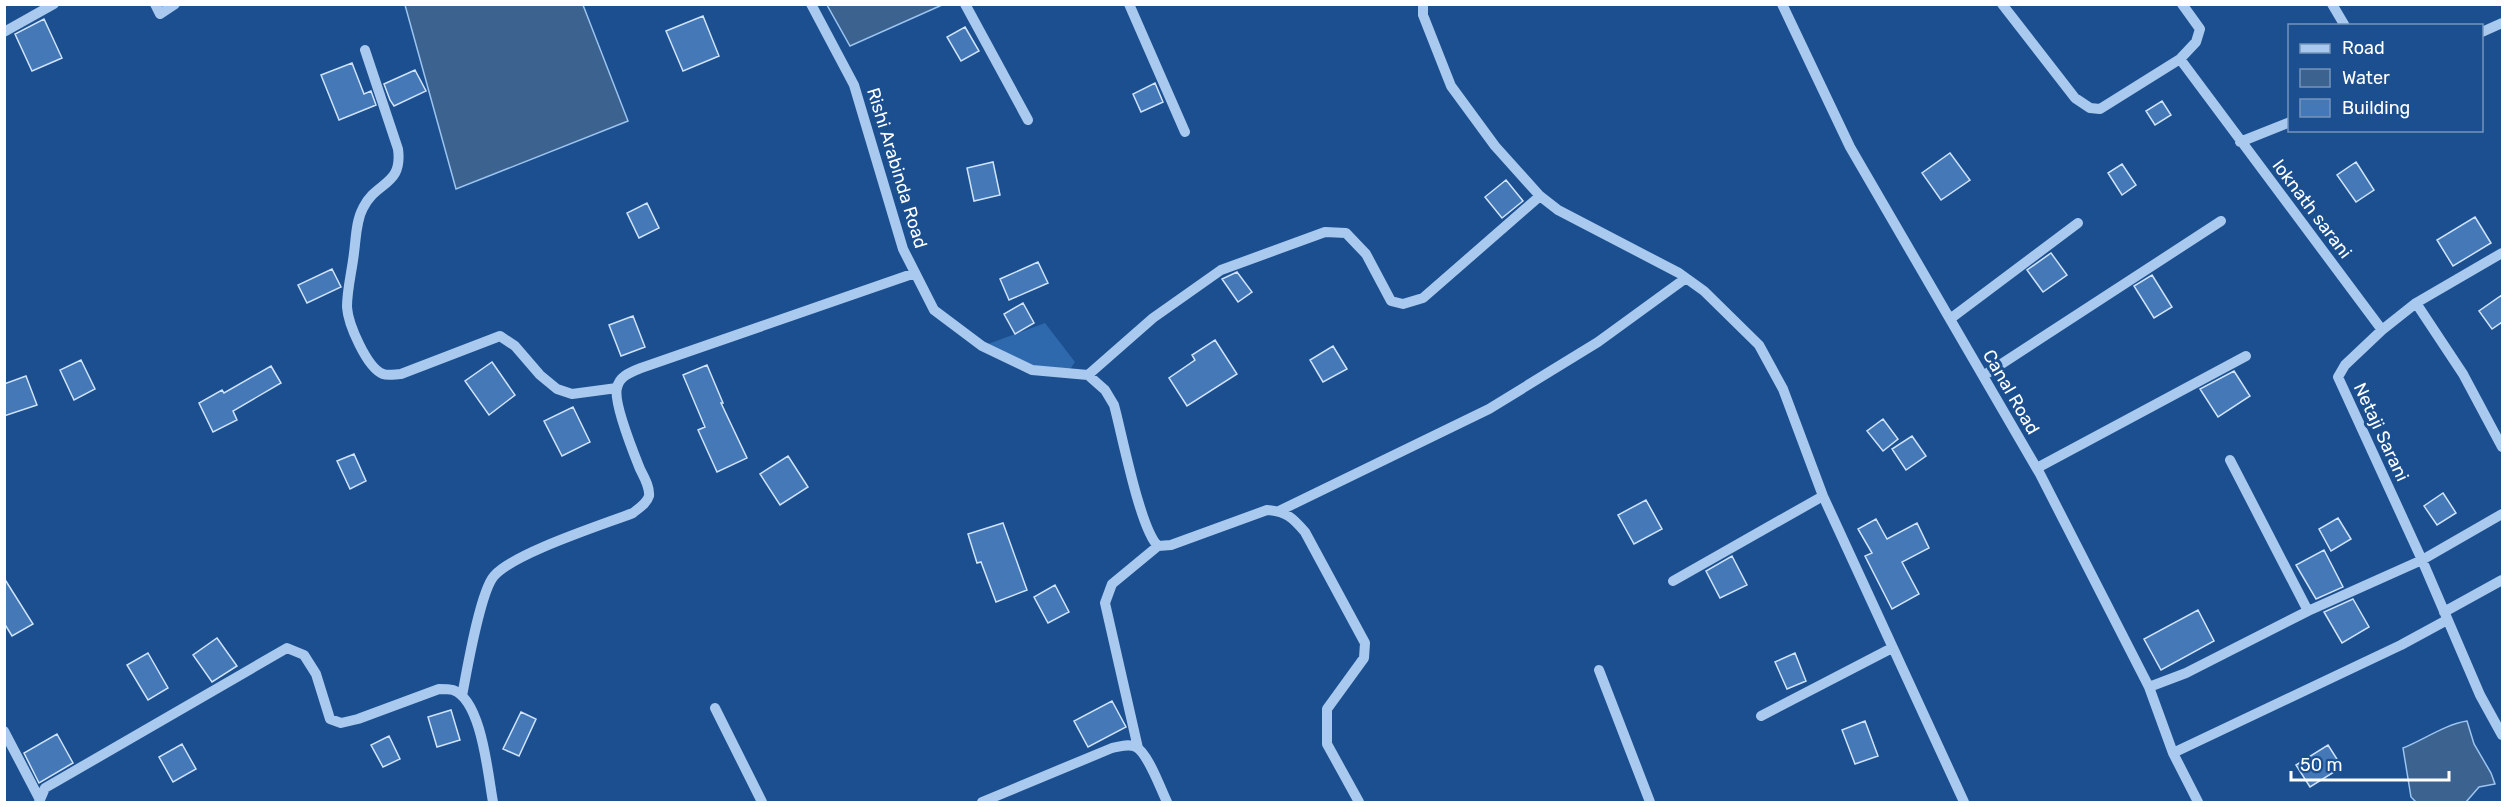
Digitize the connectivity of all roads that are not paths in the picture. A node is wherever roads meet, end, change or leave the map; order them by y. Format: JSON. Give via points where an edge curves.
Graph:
{"nodes":[{"id":1,"x":54,"y":4,"type":"edge"},
{"id":2,"x":155,"y":4,"type":"edge"},
{"id":3,"x":175,"y":4,"type":"edge"},
{"id":4,"x":811,"y":4,"type":"edge"},
{"id":5,"x":965,"y":4,"type":"edge"},
{"id":6,"x":1129,"y":4,"type":"edge"},
{"id":7,"x":1423,"y":4,"type":"edge"},
{"id":8,"x":1782,"y":4,"type":"edge"},
{"id":9,"x":2002,"y":4,"type":"edge"},
{"id":10,"x":2182,"y":4,"type":"edge"},
{"id":11,"x":2332,"y":4,"type":"edge"},
{"id":12,"x":2502,"y":22,"type":"edge"},
{"id":13,"x":2344,"y":24,"type":"edge"},
{"id":14,"x":2483,"y":31,"type":"edge"},
{"id":15,"x":4,"y":32,"type":"edge"},
{"id":16,"x":365,"y":50,"type":"dead end"},
{"id":17,"x":2180,"y":59,"type":"junction"},
{"id":18,"x":1028,"y":120,"type":"dead end"},
{"id":19,"x":2288,"y":122,"type":"edge"},
{"id":20,"x":1185,"y":132,"type":"dead end"},
{"id":21,"x":2240,"y":142,"type":"junction"},
{"id":22,"x":1540,"y":196,"type":"junction"},
{"id":23,"x":2222,"y":221,"type":"dead end"},
{"id":24,"x":2078,"y":223,"type":"dead end"},
{"id":25,"x":2502,"y":253,"type":"edge"},
{"id":26,"x":915,"y":273,"type":"junction"},
{"id":27,"x":1686,"y":278,"type":"junction"},
{"id":28,"x":2416,"y":303,"type":"junction"},
{"id":29,"x":1950,"y":319,"type":"junction"},
{"id":30,"x":2382,"y":330,"type":"junction"},
{"id":31,"x":2246,"y":356,"type":"dead end"},
{"id":32,"x":1088,"y":375,"type":"junction"},
{"id":33,"x":1983,"y":376,"type":"junction"},
{"id":34,"x":617,"y":388,"type":"junction"},
{"id":35,"x":2502,"y":447,"type":"edge"},
{"id":36,"x":2230,"y":460,"type":"dead end"},
{"id":37,"x":2037,"y":468,"type":"junction"},
{"id":38,"x":1822,"y":496,"type":"junction"},
{"id":39,"x":1280,"y":511,"type":"junction"},
{"id":40,"x":2502,"y":514,"type":"edge"},
{"id":41,"x":1158,"y":546,"type":"junction"},
{"id":42,"x":2422,"y":560,"type":"junction"},
{"id":43,"x":1673,"y":580,"type":"dead end"},
{"id":44,"x":2502,"y":580,"type":"edge"},
{"id":45,"x":2308,"y":610,"type":"junction"},
{"id":46,"x":2446,"y":616,"type":"junction"},
{"id":47,"x":1892,"y":648,"type":"junction"},
{"id":48,"x":1599,"y":670,"type":"dead end"},
{"id":49,"x":2149,"y":687,"type":"junction"},
{"id":50,"x":462,"y":696,"type":"junction"},
{"id":51,"x":715,"y":708,"type":"dead end"},
{"id":52,"x":1761,"y":716,"type":"dead end"},
{"id":53,"x":4,"y":731,"type":"edge"},
{"id":54,"x":2502,"y":735,"type":"edge"},
{"id":55,"x":1138,"y":748,"type":"junction"},
{"id":56,"x":2173,"y":753,"type":"junction"},
{"id":57,"x":39,"y":800,"type":"edge"},
{"id":58,"x":493,"y":802,"type":"edge"},
{"id":59,"x":762,"y":802,"type":"edge"},
{"id":60,"x":982,"y":802,"type":"edge"},
{"id":61,"x":1167,"y":802,"type":"edge"},
{"id":62,"x":1359,"y":802,"type":"edge"},
{"id":63,"x":1650,"y":802,"type":"edge"},
{"id":64,"x":1964,"y":802,"type":"edge"},
{"id":65,"x":2198,"y":802,"type":"edge"}],
"edges":[{"from":1,"to":15,"type":"street"},
{"from":2,"to":3,"type":"street","via":[[160,14]]},
{"from":4,"to":26,"type":"street","name":"Rishi Arabinda Road","via":[[854,84],[903,249]]},
{"from":5,"to":18,"type":"street"},
{"from":6,"to":20,"type":"street"},
{"from":7,"to":22,"type":"street","via":[[1423,15],[1451,86]]},
{"from":8,"to":29,"type":"street","name":"Canal Road","via":[[1850,147]]},
{"from":9,"to":17,"type":"street","via":[[2075,98],[2090,108],[2100,109]]},
{"from":10,"to":17,"type":"street","via":[[2200,29],[2196,42]]},
{"from":11,"to":13,"type":"street"},
{"from":12,"to":14,"type":"street"},
{"from":16,"to":34,"type":"street","via":[[400,163],[393,177],[362,208],[348,293],[348,316],[373,366],[384,375],[401,374],[500,336],[557,389],[573,394]]},
{"from":17,"to":21,"type":"street","name":"loknath sarani"},
{"from":19,"to":21,"type":"street"},
{"from":21,"to":30,"type":"street","name":"loknath sarani"},
{"from":22,"to":27,"type":"street","via":[[1558,210]]},
{"from":22,"to":32,"type":"street","via":[[1423,298],[1403,304],[1391,301],[1366,254],[1353,240],[1346,233],[1324,232],[1221,270],[1153,318]]},
{"from":23,"to":33,"type":"street"},
{"from":24,"to":29,"type":"street"},
{"from":25,"to":28,"type":"street"},
{"from":26,"to":32,"type":"street","name":"Rishi Arabinda Road","via":[[933,310],[982,346],[1032,370]]},
{"from":26,"to":34,"type":"street","via":[[641,368],[623,376]]},
{"from":27,"to":38,"type":"street","via":[[1760,345],[1783,389]]},
{"from":27,"to":39,"type":"street","via":[[1598,342],[1489,409]]},
{"from":28,"to":30,"type":"street"},
{"from":28,"to":35,"type":"street","via":[[2463,374]]},
{"from":29,"to":33,"type":"street","name":"Canal Road"},
{"from":30,"to":42,"type":"street","name":"Netaji Sarani","via":[[2338,376]]},
{"from":31,"to":37,"type":"street"},
{"from":32,"to":41,"type":"street","via":[[1105,390],[1114,405],[1142,514],[1151,539]]},
{"from":33,"to":37,"type":"street","name":"Canal Road"},
{"from":34,"to":50,"type":"street","via":[[624,423],[648,486],[645,503],[633,513],[522,557],[495,575],[485,591]]},
{"from":36,"to":45,"type":"street"},
{"from":37,"to":49,"type":"street","name":"Canal Road"},
{"from":38,"to":43,"type":"street"},
{"from":38,"to":47,"type":"street"},
{"from":39,"to":41,"type":"street","via":[[1267,510],[1172,545]]},
{"from":39,"to":62,"type":"street","via":[[1291,516],[1305,532],[1365,644],[1364,658],[1327,709],[1327,744]]},
{"from":40,"to":42,"type":"street"},
{"from":41,"to":55,"type":"street","via":[[1112,585],[1105,603]]},
{"from":42,"to":45,"type":"street"},
{"from":42,"to":46,"type":"street"},
{"from":44,"to":46,"type":"street"},
{"from":45,"to":49,"type":"street","via":[[2186,673]]},
{"from":46,"to":54,"type":"street"},
{"from":46,"to":56,"type":"street","via":[[2401,645]]},
{"from":47,"to":52,"type":"street"},
{"from":47,"to":64,"type":"street"},
{"from":48,"to":63,"type":"street"},
{"from":49,"to":56,"type":"street","name":"Canal Road"},
{"from":50,"to":57,"type":"street","via":[[453,690],[439,689],[341,723],[330,719],[316,674],[304,655],[287,648],[45,788]]},
{"from":50,"to":58,"type":"street","via":[[476,716]]},
{"from":51,"to":59,"type":"street"},
{"from":53,"to":57,"type":"street"},
{"from":55,"to":60,"type":"street","via":[[1112,748]]},
{"from":55,"to":61,"type":"street"},
{"from":56,"to":65,"type":"street","name":"Canal Road"}]}
